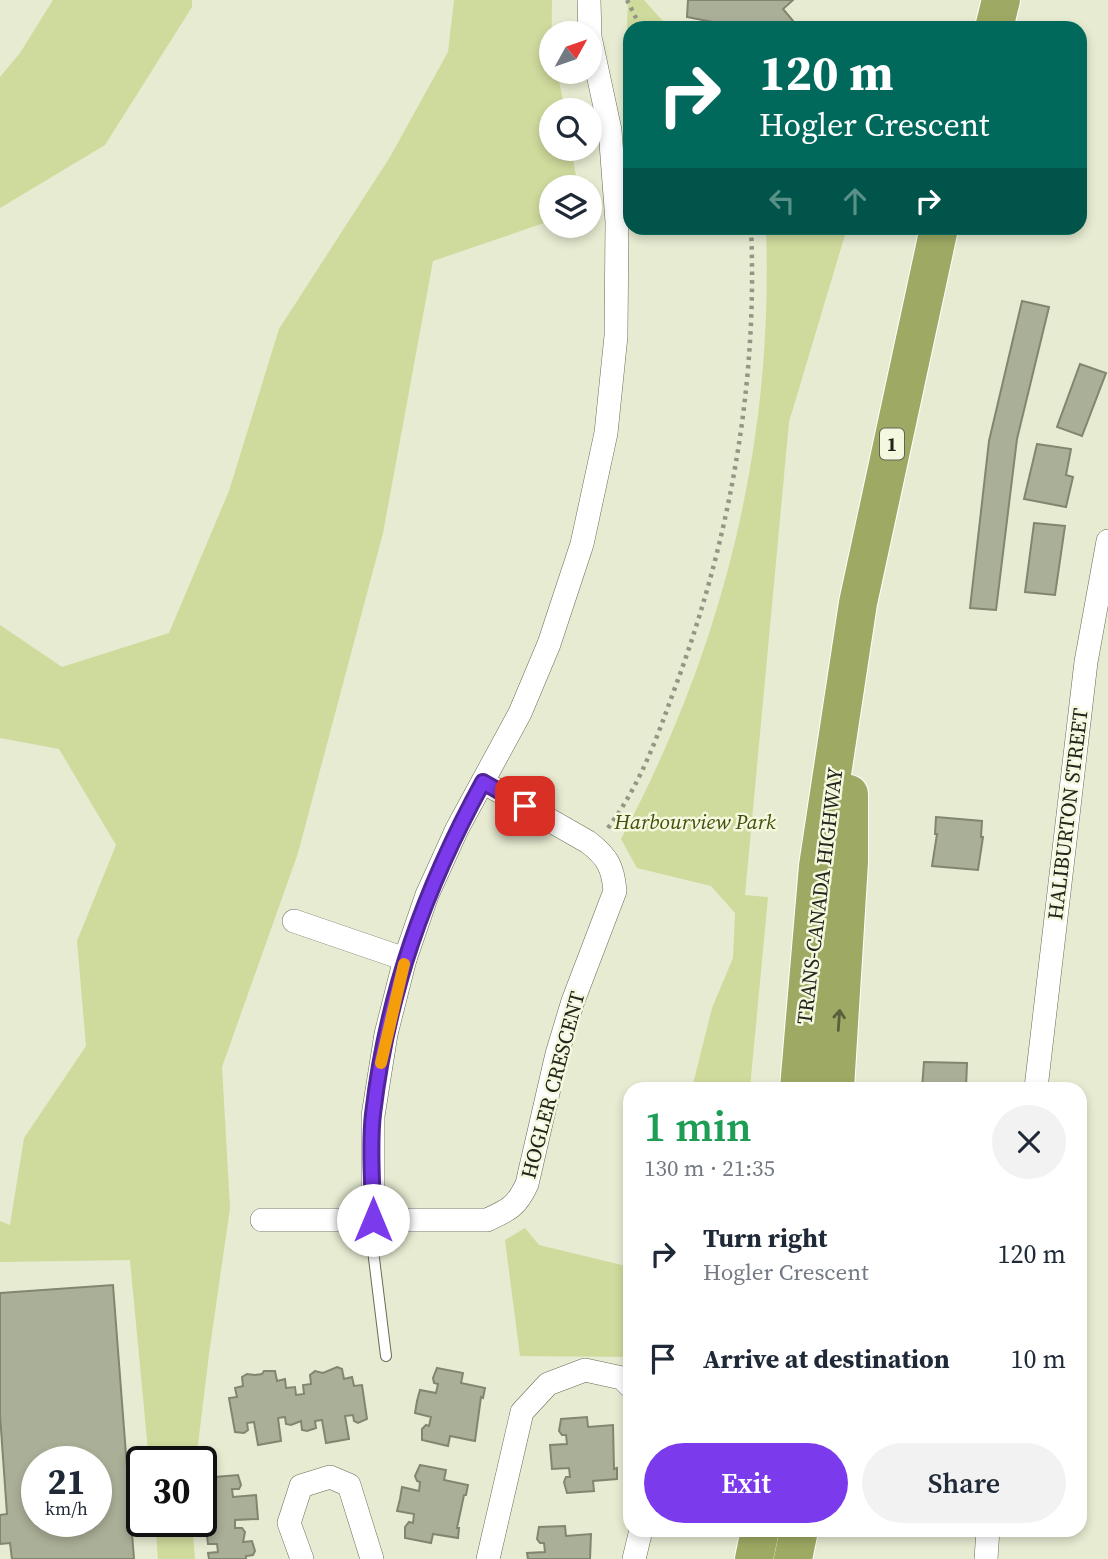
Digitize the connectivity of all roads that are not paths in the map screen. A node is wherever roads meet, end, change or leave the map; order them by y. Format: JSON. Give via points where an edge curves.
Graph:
{"nodes":[{"id":1,"x":589,"y":0,"type":"edge"},
{"id":2,"x":1001,"y":0,"type":"edge"},
{"id":3,"x":996,"y":21,"type":"edge"},
{"id":4,"x":937,"y":235,"type":"edge"},
{"id":5,"x":1108,"y":541,"type":"edge"},
{"id":6,"x":850,"y":662,"type":"junction"},
{"id":7,"x":483,"y":782,"type":"junction"},
{"id":8,"x":294,"y":921,"type":"dead end"},
{"id":9,"x":405,"y":959,"type":"junction"},
{"id":10,"x":800,"y":1082,"type":"edge"},
{"id":11,"x":835,"y":1082,"type":"edge"},
{"id":12,"x":1036,"y":1082,"type":"edge"},
{"id":13,"x":262,"y":1220,"type":"dead end"},
{"id":14,"x":373,"y":1220,"type":"junction"},
{"id":15,"x":386,"y":1356,"type":"dead end"},
{"id":16,"x":623,"y":1379,"type":"edge"},
{"id":17,"x":639,"y":1537,"type":"edge"},
{"id":18,"x":759,"y":1537,"type":"edge"},
{"id":19,"x":798,"y":1537,"type":"edge"},
{"id":20,"x":988,"y":1537,"type":"edge"},
{"id":21,"x":302,"y":1559,"type":"edge"},
{"id":22,"x":372,"y":1559,"type":"edge"},
{"id":23,"x":488,"y":1559,"type":"edge"},
{"id":24,"x":634,"y":1559,"type":"edge"},
{"id":25,"x":754,"y":1559,"type":"edge"},
{"id":26,"x":793,"y":1559,"type":"edge"},
{"id":27,"x":986,"y":1559,"type":"edge"}],
"edges":[{"from":1,"to":7,"type":"street","via":[[590,37],[610,130],[617,222],[616,336],[606,433],[582,544],[549,644],[520,713]]},
{"from":2,"to":3,"type":"highway"},
{"from":4,"to":6,"type":"highway","name":"TRANS-CANADA HIGHWAY","number":"1","via":[[858,603]]},
{"from":5,"to":12,"type":"street","name":"HALIBURTON STREET","via":[[1086,662]]},
{"from":6,"to":10,"type":"highway","name":"TRANS-CANADA HIGHWAY","number":"1","via":[[818,866]]},
{"from":11,"to":6,"type":"highway","name":"TRANS-CANADA HIGHWAY","number":"1","one_way":true,"via":[[849,862]]},
{"from":7,"to":9,"type":"street","via":[[427,895]]},
{"from":7,"to":14,"type":"street","name":"HOGLER CRESCENT","via":[[604,855],[614,872],[615,891],[573,1001],[520,1200],[487,1220]]},
{"from":8,"to":9,"type":"street"},
{"from":9,"to":14,"type":"street","via":[[386,1034],[373,1116]]},
{"from":13,"to":14,"type":"street","name":"HOGLER CRESCENT"},
{"from":14,"to":15,"type":"lane"},
{"from":16,"to":23,"type":"street","via":[[585,1370],[548,1384],[522,1412]]},
{"from":17,"to":24,"type":"street"},
{"from":18,"to":25,"type":"highway"},
{"from":19,"to":26,"type":"highway"},
{"from":20,"to":27,"type":"street"},
{"from":21,"to":22,"type":"street","via":[[289,1524],[301,1486],[330,1477],[348,1485]]}]}
